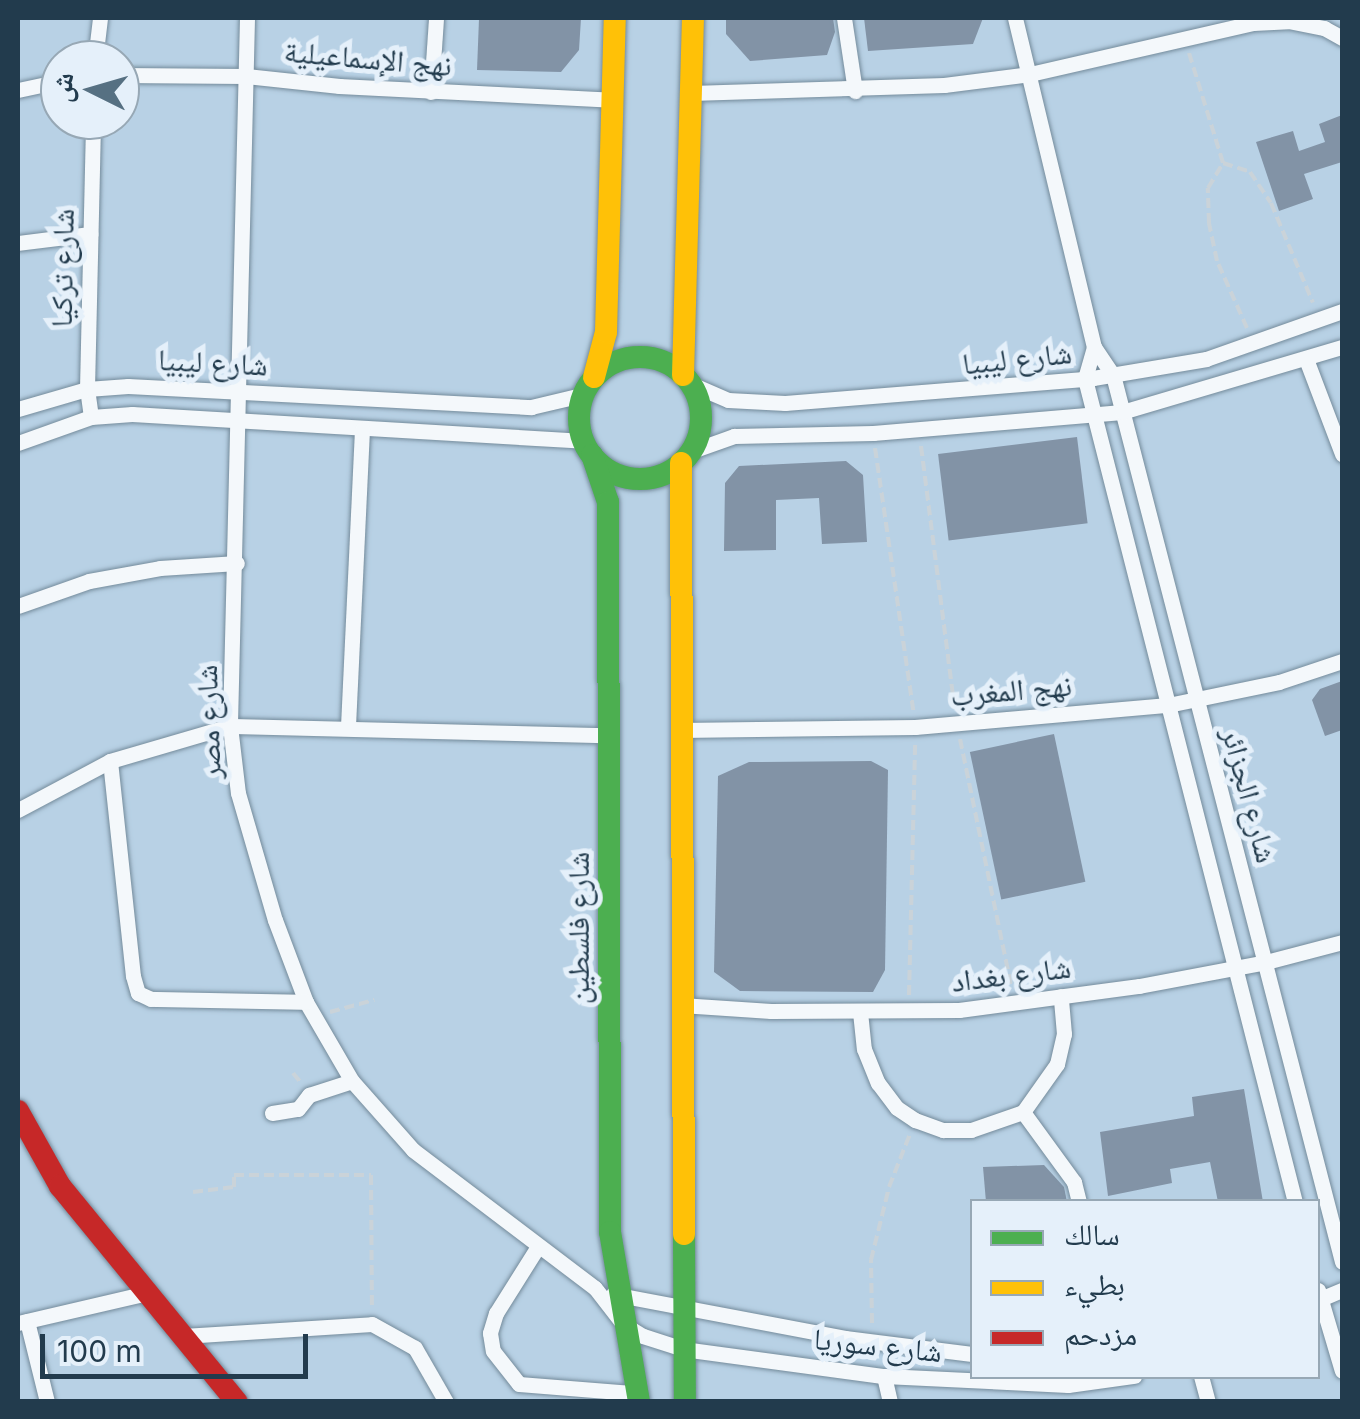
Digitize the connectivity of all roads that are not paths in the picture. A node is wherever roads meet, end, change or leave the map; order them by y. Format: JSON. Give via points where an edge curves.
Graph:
{"nodes":[{"id":1,"x":248,"y":18,"type":"edge"},
{"id":2,"x":436,"y":18,"type":"edge"},
{"id":3,"x":615,"y":18,"type":"edge"},
{"id":4,"x":693,"y":18,"type":"edge"},
{"id":5,"x":844,"y":18,"type":"edge"},
{"id":6,"x":1015,"y":18,"type":"edge"},
{"id":7,"x":1177,"y":18,"type":"edge"},
{"id":8,"x":1184,"y":37,"type":"junction"},
{"id":9,"x":1342,"y":38,"type":"edge"},
{"id":10,"x":140,"y":74,"type":"edge"},
{"id":11,"x":1030,"y":74,"type":"junction"},
{"id":12,"x":246,"y":76,"type":"junction"},
{"id":13,"x":855,"y":91,"type":"junction"},
{"id":14,"x":430,"y":92,"type":"junction"},
{"id":15,"x":691,"y":93,"type":"junction"},
{"id":16,"x":612,"y":100,"type":"junction"},
{"id":17,"x":92,"y":140,"type":"edge"},
{"id":18,"x":90,"y":234,"type":"junction"},
{"id":19,"x":18,"y":242,"type":"edge"},
{"id":20,"x":1342,"y":311,"type":"edge"},
{"id":21,"x":1094,"y":346,"type":"junction"},
{"id":22,"x":1342,"y":347,"type":"edge"},
{"id":23,"x":1306,"y":359,"type":"junction"},
{"id":24,"x":1112,"y":375,"type":"junction"},
{"id":25,"x":1085,"y":379,"type":"junction"},
{"id":26,"x":687,"y":380,"type":"junction"},
{"id":27,"x":590,"y":386,"type":"junction"},
{"id":28,"x":87,"y":389,"type":"junction"},
{"id":29,"x":240,"y":391,"type":"junction"},
{"id":30,"x":18,"y":409,"type":"edge"},
{"id":31,"x":1122,"y":412,"type":"junction"},
{"id":32,"x":1093,"y":414,"type":"junction"},
{"id":33,"x":92,"y":418,"type":"junction"},
{"id":34,"x":238,"y":420,"type":"junction"},
{"id":35,"x":362,"y":429,"type":"junction"},
{"id":36,"x":18,"y":443,"type":"edge"},
{"id":37,"x":588,"y":448,"type":"junction"},
{"id":38,"x":1342,"y":454,"type":"edge"},
{"id":39,"x":686,"y":457,"type":"junction"},
{"id":40,"x":237,"y":563,"type":"junction"},
{"id":41,"x":18,"y":606,"type":"edge"},
{"id":42,"x":1342,"y":662,"type":"edge"},
{"id":43,"x":1196,"y":699,"type":"junction"},
{"id":44,"x":1168,"y":705,"type":"junction"},
{"id":45,"x":230,"y":726,"type":"junction"},
{"id":46,"x":348,"y":726,"type":"junction"},
{"id":47,"x":680,"y":730,"type":"junction"},
{"id":48,"x":608,"y":734,"type":"junction"},
{"id":49,"x":110,"y":761,"type":"junction"},
{"id":50,"x":18,"y":810,"type":"edge"},
{"id":51,"x":1342,"y":942,"type":"edge"},
{"id":52,"x":1266,"y":962,"type":"junction"},
{"id":53,"x":1235,"y":968,"type":"junction"},
{"id":54,"x":1061,"y":996,"type":"junction"},
{"id":55,"x":681,"y":1005,"type":"junction"},
{"id":56,"x":310,"y":1009,"type":"junction"},
{"id":57,"x":860,"y":1012,"type":"junction"},
{"id":58,"x":352,"y":1080,"type":"junction"},
{"id":59,"x":18,"y":1111,"type":"edge"},
{"id":60,"x":1023,"y":1112,"type":"junction"},
{"id":61,"x":272,"y":1113,"type":"dead end"},
{"id":62,"x":1078,"y":1199,"type":"edge"},
{"id":63,"x":1294,"y":1199,"type":"edge"},
{"id":64,"x":537,"y":1248,"type":"junction"},
{"id":65,"x":1342,"y":1262,"type":"edge"},
{"id":66,"x":596,"y":1288,"type":"junction"},
{"id":67,"x":147,"y":1293,"type":"junction"},
{"id":68,"x":619,"y":1296,"type":"junction"},
{"id":69,"x":684,"y":1309,"type":"junction"},
{"id":70,"x":22,"y":1322,"type":"edge"},
{"id":71,"x":1329,"y":1322,"type":"edge"},
{"id":72,"x":623,"y":1324,"type":"junction"},
{"id":73,"x":183,"y":1336,"type":"junction"},
{"id":74,"x":846,"y":1338,"type":"junction"},
{"id":75,"x":682,"y":1349,"type":"junction"},
{"id":76,"x":970,"y":1354,"type":"edge"},
{"id":77,"x":840,"y":1370,"type":"junction"},
{"id":78,"x":1342,"y":1371,"type":"edge"},
{"id":79,"x":884,"y":1376,"type":"junction"},
{"id":80,"x":1123,"y":1379,"type":"edge"},
{"id":81,"x":1070,"y":1393,"type":"edge"},
{"id":82,"x":634,"y":1395,"type":"edge"},
{"id":83,"x":47,"y":1402,"type":"edge"},
{"id":84,"x":237,"y":1402,"type":"edge"},
{"id":85,"x":446,"y":1402,"type":"edge"},
{"id":86,"x":684,"y":1402,"type":"edge"},
{"id":87,"x":890,"y":1402,"type":"edge"}],
"edges":[{"from":1,"to":12,"type":"street","name":"شارع مصر"},
{"from":2,"to":14,"type":"street"},
{"from":3,"to":16,"type":"street"},
{"from":4,"to":15,"type":"street"},
{"from":5,"to":13,"type":"street"},
{"from":6,"to":11,"type":"street","name":"شارع الجزائر"},
{"from":7,"to":8,"type":"street"},
{"from":8,"to":9,"type":"street","via":[[1288,20]]},
{"from":8,"to":11,"type":"street"},
{"from":10,"to":12,"type":"street","name":"نهج الإسماعيلية"},
{"from":11,"to":13,"type":"street"},
{"from":11,"to":21,"type":"street","name":"شارع الجزائر"},
{"from":12,"to":14,"type":"street","name":"نهج الإسماعيلية"},
{"from":12,"to":29,"type":"street","name":"شارع مصر"},
{"from":13,"to":15,"type":"street"},
{"from":14,"to":16,"type":"street","name":"نهج الإسماعيلية"},
{"from":15,"to":26,"type":"street"},
{"from":16,"to":27,"type":"street","via":[[606,332]]},
{"from":17,"to":18,"type":"street","name":"شارع تركيا"},
{"from":18,"to":19,"type":"street"},
{"from":18,"to":28,"type":"street","name":"شارع تركيا"},
{"from":20,"to":24,"type":"street","name":"شارع ليبيا","via":[[1206,359]]},
{"from":21,"to":24,"type":"street","name":"شارع الجزائر"},
{"from":21,"to":25,"type":"street","name":"شارع الجزائر"},
{"from":22,"to":23,"type":"street","name":"شارع ليبيا"},
{"from":23,"to":31,"type":"street","name":"شارع ليبيا"},
{"from":23,"to":38,"type":"street"},
{"from":24,"to":25,"type":"street","name":"شارع ليبيا"},
{"from":24,"to":31,"type":"street","name":"شارع الجزائر"},
{"from":25,"to":26,"type":"street","name":"شارع ليبيا","via":[[785,403],[728,400]]},
{"from":25,"to":32,"type":"street","name":"شارع الجزائر"},
{"from":26,"to":27,"type":"street","via":[[670,365],[638,357],[607,366]]},
{"from":26,"to":39,"type":"street","via":[[701,417]]},
{"from":27,"to":29,"type":"street","name":"شارع ليبيا","via":[[532,407]]},
{"from":27,"to":37,"type":"street","via":[[580,424]]},
{"from":28,"to":29,"type":"street","name":"شارع ليبيا"},
{"from":28,"to":30,"type":"street","name":"شارع ليبيا"},
{"from":28,"to":33,"type":"street","name":"شارع تركيا"},
{"from":29,"to":34,"type":"street","name":"شارع مصر"},
{"from":31,"to":32,"type":"street","name":"شارع ليبيا"},
{"from":31,"to":43,"type":"street","name":"شارع الجزائر"},
{"from":32,"to":39,"type":"street","name":"شارع ليبيا","via":[[873,433],[734,436]]},
{"from":32,"to":44,"type":"street","name":"شارع الجزائر"},
{"from":33,"to":34,"type":"street","name":"شارع ليبيا"},
{"from":33,"to":36,"type":"street","name":"شارع ليبيا"},
{"from":34,"to":35,"type":"street","name":"شارع ليبيا"},
{"from":34,"to":40,"type":"street","name":"شارع مصر"},
{"from":35,"to":37,"type":"street","name":"شارع ليبيا"},
{"from":35,"to":46,"type":"street"},
{"from":37,"to":39,"type":"street","via":[[606,469],[635,478],[664,474]]},
{"from":37,"to":48,"type":"street","name":"شارع فلسطين","via":[[608,502]]},
{"from":39,"to":47,"type":"street"},
{"from":40,"to":41,"type":"street","via":[[89,581]]},
{"from":40,"to":45,"type":"street","name":"شارع مصر"},
{"from":42,"to":43,"type":"street","name":"نهج المغرب"},
{"from":43,"to":44,"type":"street","name":"نهج المغرب"},
{"from":43,"to":52,"type":"street","name":"شارع الجزائر"},
{"from":44,"to":47,"type":"street","name":"نهج المغرب","via":[[915,727]]},
{"from":44,"to":53,"type":"street","name":"شارع الجزائر"},
{"from":45,"to":46,"type":"street"},
{"from":45,"to":49,"type":"street"},
{"from":45,"to":56,"type":"street","name":"شارع مصر","via":[[254,858]]},
{"from":46,"to":48,"type":"street"},
{"from":47,"to":55,"type":"street"},
{"from":48,"to":68,"type":"street","name":"شارع فلسطين","via":[[610,1232]]},
{"from":49,"to":50,"type":"street"},
{"from":49,"to":56,"type":"street","via":[[138,993]]},
{"from":51,"to":52,"type":"street","name":"شارع بغداد"},
{"from":52,"to":53,"type":"street","name":"شارع بغداد"},
{"from":52,"to":65,"type":"street","name":"شارع الجزائر"},
{"from":53,"to":54,"type":"street","name":"شارع بغداد"},
{"from":53,"to":63,"type":"street","name":"شارع الجزائر"},
{"from":54,"to":57,"type":"street","name":"شارع بغداد","via":[[959,1010]]},
{"from":54,"to":60,"type":"street","via":[[1064,1034],[1057,1064]]},
{"from":55,"to":57,"type":"street","name":"شارع بغداد"},
{"from":55,"to":69,"type":"street"},
{"from":56,"to":58,"type":"street","name":"شارع مصر"},
{"from":57,"to":60,"type":"street","via":[[864,1050],[878,1083],[915,1120],[943,1130],[972,1130]]},
{"from":58,"to":61,"type":"street","via":[[309,1095],[298,1109]]},
{"from":58,"to":64,"type":"street","name":"شارع مصر","via":[[412,1150]]},
{"from":59,"to":67,"type":"street","via":[[60,1186]]},
{"from":60,"to":62,"type":"street","via":[[1074,1182]]},
{"from":64,"to":66,"type":"street","name":"شارع مصر"},
{"from":64,"to":82,"type":"street","via":[[496,1314],[493,1351],[519,1384]]},
{"from":66,"to":68,"type":"street","name":"شارع مصر"},
{"from":66,"to":72,"type":"street","name":"شارع مصر"},
{"from":67,"to":70,"type":"street"},
{"from":67,"to":73,"type":"street"},
{"from":68,"to":69,"type":"street","name":"شارع سوريا"},
{"from":68,"to":72,"type":"street","name":"شارع فلسطين"},
{"from":69,"to":74,"type":"street","name":"شارع سوريا"},
{"from":69,"to":75,"type":"street"},
{"from":70,"to":83,"type":"street"},
{"from":71,"to":78,"type":"street"},
{"from":72,"to":75,"type":"street","name":"شارع سوريا"},
{"from":72,"to":82,"type":"street","name":"شارع فلسطين"},
{"from":73,"to":84,"type":"street"},
{"from":73,"to":85,"type":"street","via":[[372,1324],[415,1348]]},
{"from":74,"to":76,"type":"street","name":"شارع سوريا"},
{"from":74,"to":77,"type":"street"},
{"from":75,"to":77,"type":"street","name":"شارع سوريا"},
{"from":75,"to":86,"type":"street"},
{"from":77,"to":79,"type":"street","name":"شارع سوريا"},
{"from":79,"to":81,"type":"street","name":"شارع سوريا"},
{"from":79,"to":87,"type":"street"},
{"from":80,"to":81,"type":"street","name":"شارع سوريا"}]}
